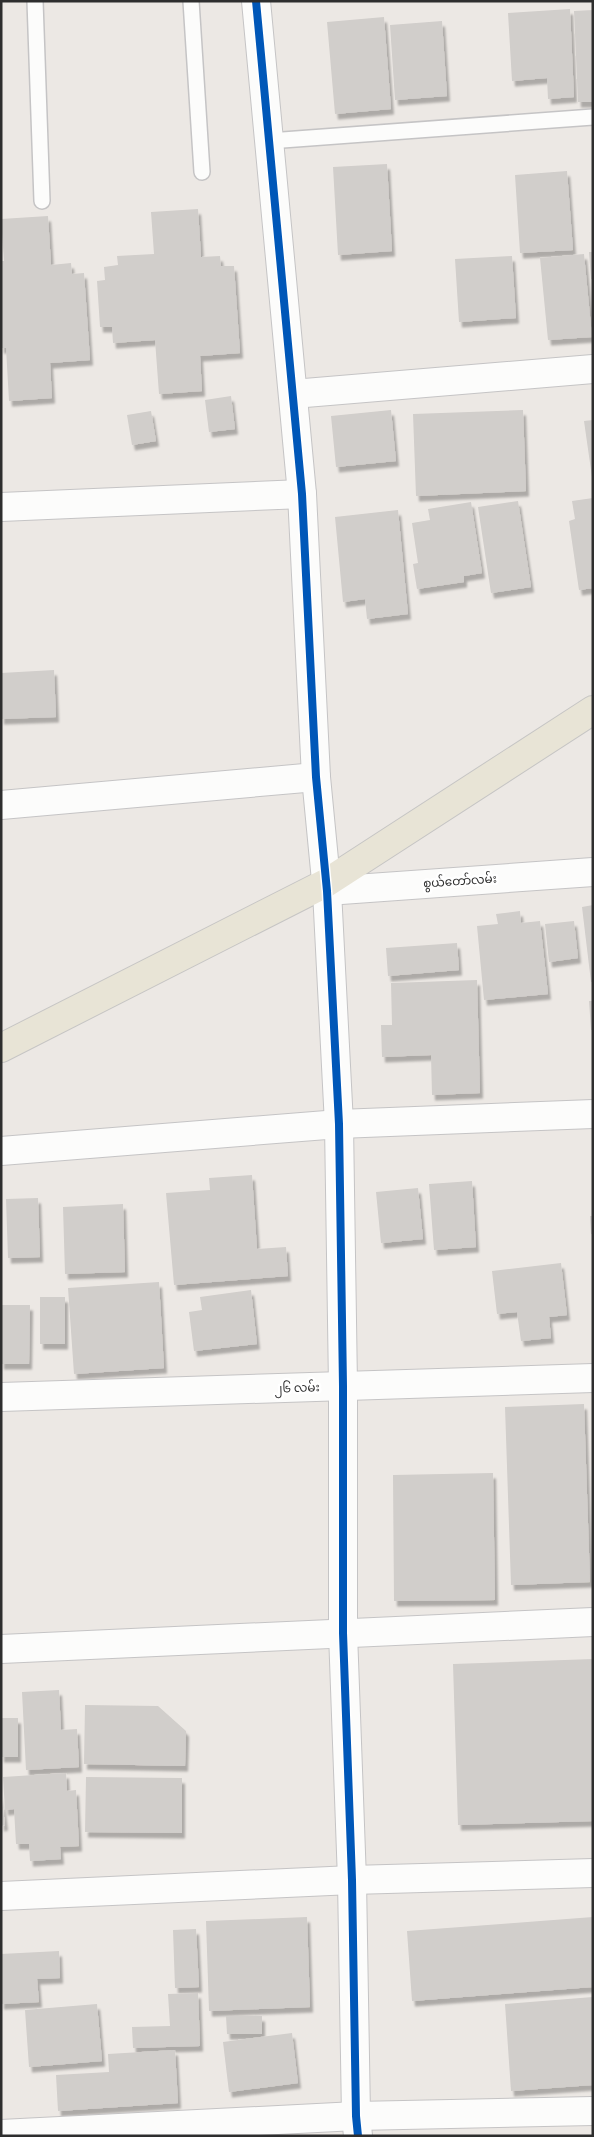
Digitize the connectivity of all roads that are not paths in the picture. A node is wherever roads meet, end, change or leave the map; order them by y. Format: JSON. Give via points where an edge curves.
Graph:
{"nodes":[{"id":1,"x":35,"y":1,"type":"edge"},
{"id":2,"x":192,"y":1,"type":"edge"},
{"id":3,"x":256,"y":1,"type":"edge"},
{"id":4,"x":593,"y":117,"type":"edge"},
{"id":5,"x":269,"y":141,"type":"junction"},
{"id":6,"x":202,"y":172,"type":"dead end"},
{"id":7,"x":42,"y":201,"type":"dead end"},
{"id":8,"x":593,"y":369,"type":"edge"},
{"id":9,"x":293,"y":394,"type":"junction"},
{"id":10,"x":302,"y":494,"type":"junction"},
{"id":11,"x":1,"y":507,"type":"edge"},
{"id":12,"x":593,"y":710,"type":"edge"},
{"id":13,"x":316,"y":777,"type":"junction"},
{"id":14,"x":1,"y":805,"type":"edge"},
{"id":15,"x":593,"y":872,"type":"edge"},
{"id":16,"x":327,"y":887,"type":"junction"},
{"id":17,"x":1,"y":1048,"type":"edge"},
{"id":18,"x":593,"y":1114,"type":"edge"},
{"id":19,"x":339,"y":1124,"type":"junction"},
{"id":20,"x":1,"y":1151,"type":"edge"},
{"id":21,"x":593,"y":1378,"type":"edge"},
{"id":22,"x":344,"y":1386,"type":"junction"},
{"id":23,"x":1,"y":1397,"type":"edge"},
{"id":24,"x":593,"y":1622,"type":"edge"},
{"id":25,"x":343,"y":1633,"type":"junction"},
{"id":26,"x":1,"y":1649,"type":"edge"},
{"id":27,"x":593,"y":1873,"type":"edge"},
{"id":28,"x":352,"y":1880,"type":"junction"},
{"id":29,"x":1,"y":1896,"type":"edge"},
{"id":30,"x":593,"y":2111,"type":"edge"},
{"id":31,"x":357,"y":2126,"type":"edge"},
{"id":32,"x":1,"y":2134,"type":"edge"}],
"edges":[{"from":1,"to":7,"type":"lane"},
{"from":2,"to":6,"type":"lane"},
{"from":3,"to":5,"type":"street"},
{"from":4,"to":5,"type":"lane"},
{"from":5,"to":9,"type":"street"},
{"from":8,"to":9,"type":"street"},
{"from":9,"to":10,"type":"street"},
{"from":10,"to":11,"type":"street"},
{"from":10,"to":13,"type":"street"},
{"from":12,"to":16,"type":"main road"},
{"from":13,"to":14,"type":"street"},
{"from":13,"to":16,"type":"street"},
{"from":15,"to":16,"type":"street","name":"စွယ်တော်လမ်း"},
{"from":16,"to":17,"type":"main road"},
{"from":16,"to":19,"type":"street"},
{"from":18,"to":19,"type":"street"},
{"from":19,"to":20,"type":"street"},
{"from":19,"to":22,"type":"street"},
{"from":21,"to":22,"type":"street","name":"၂၆ လမ်း"},
{"from":22,"to":23,"type":"street","name":"၂၆ လမ်း"},
{"from":22,"to":25,"type":"street"},
{"from":24,"to":25,"type":"street"},
{"from":25,"to":26,"type":"street"},
{"from":25,"to":28,"type":"street"},
{"from":27,"to":28,"type":"street"},
{"from":28,"to":29,"type":"street"},
{"from":28,"to":31,"type":"street"},
{"from":30,"to":31,"type":"street"},
{"from":31,"to":32,"type":"street"}]}
